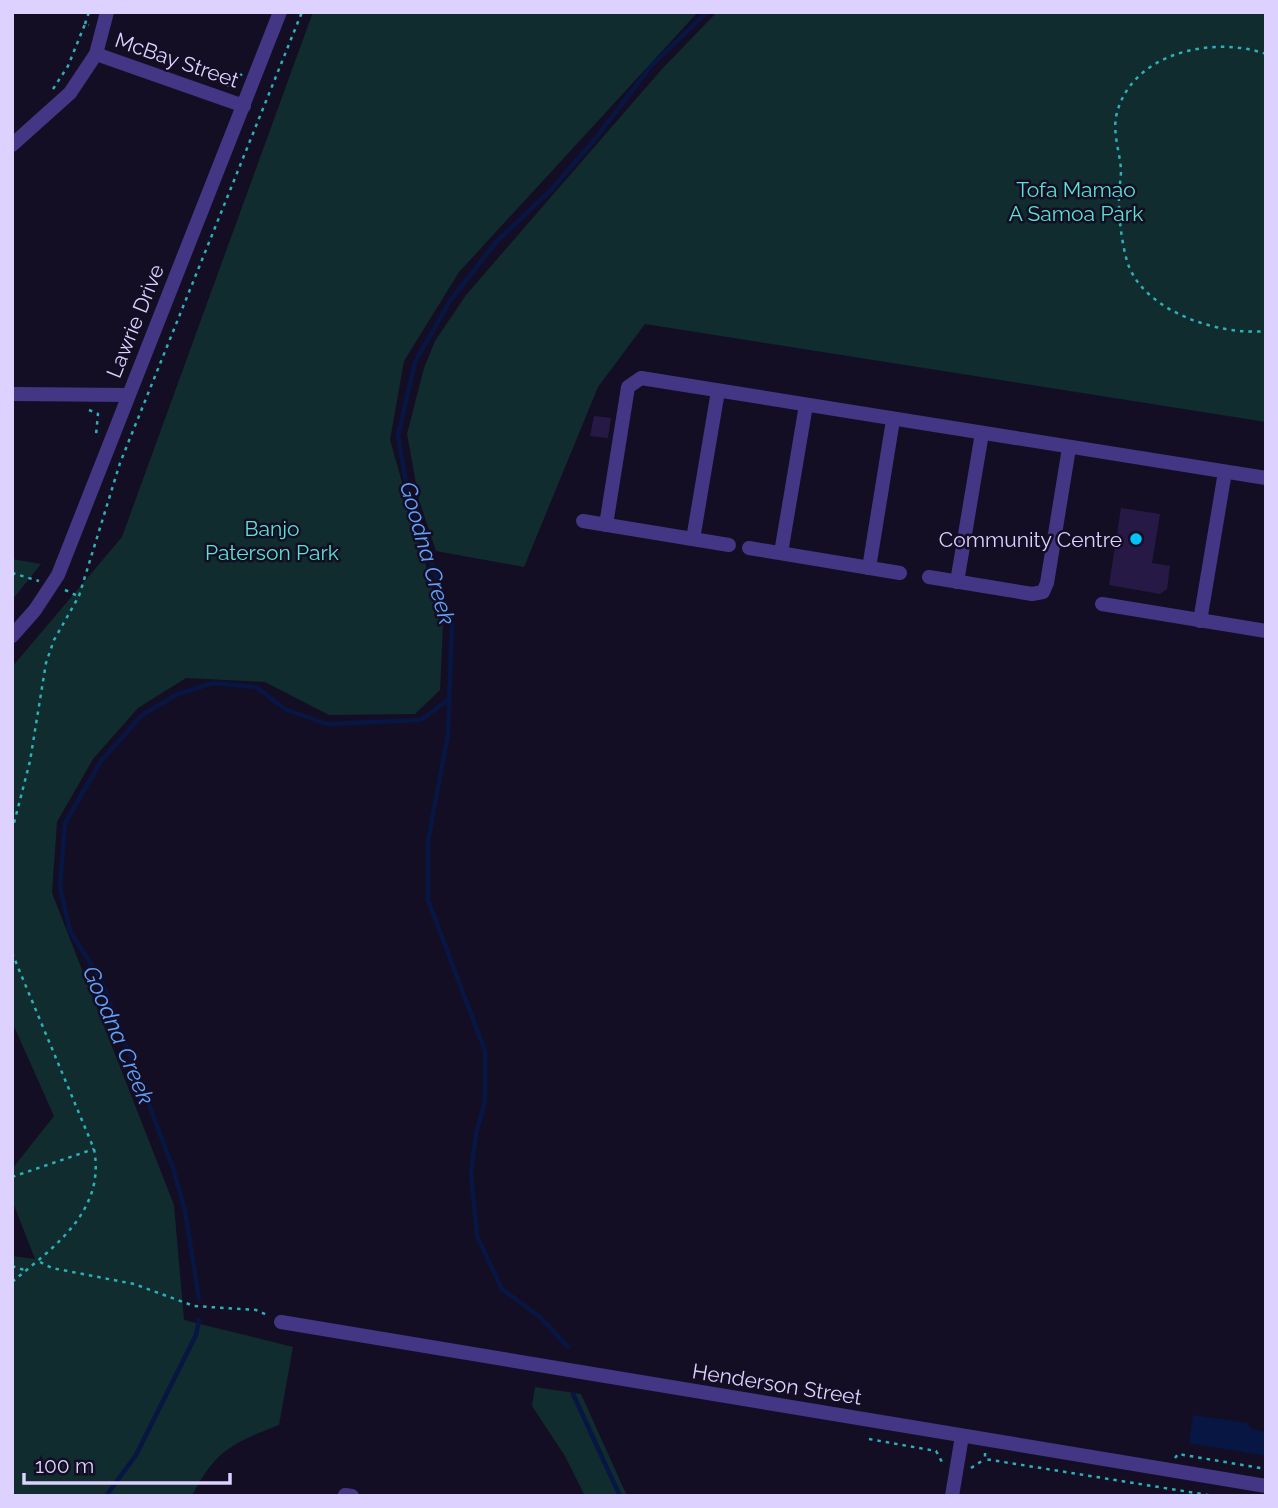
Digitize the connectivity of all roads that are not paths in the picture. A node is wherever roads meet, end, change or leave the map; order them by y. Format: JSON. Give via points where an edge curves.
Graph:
{"nodes":[{"id":1,"x":107,"y":12,"type":"edge"},
{"id":2,"x":281,"y":12,"type":"edge"},
{"id":3,"x":96,"y":54,"type":"junction"},
{"id":4,"x":244,"y":106,"type":"junction"},
{"id":5,"x":12,"y":145,"type":"edge"},
{"id":6,"x":718,"y":391,"type":"junction"},
{"id":7,"x":12,"y":394,"type":"edge"},
{"id":8,"x":128,"y":396,"type":"junction"},
{"id":9,"x":806,"y":405,"type":"junction"},
{"id":10,"x":893,"y":419,"type":"junction"},
{"id":11,"x":982,"y":433,"type":"junction"},
{"id":12,"x":1069,"y":448,"type":"junction"},
{"id":13,"x":1225,"y":472,"type":"junction"},
{"id":14,"x":1266,"y":478,"type":"edge"},
{"id":15,"x":583,"y":521,"type":"dead end"},
{"id":16,"x":606,"y":525,"type":"junction"},
{"id":17,"x":693,"y":539,"type":"junction"},
{"id":18,"x":729,"y":545,"type":"dead end"},
{"id":19,"x":749,"y":548,"type":"dead end"},
{"id":20,"x":781,"y":553,"type":"junction"},
{"id":21,"x":869,"y":568,"type":"junction"},
{"id":22,"x":900,"y":573,"type":"dead end"},
{"id":23,"x":929,"y":577,"type":"dead end"},
{"id":24,"x":957,"y":582,"type":"junction"},
{"id":25,"x":1102,"y":604,"type":"dead end"},
{"id":26,"x":1200,"y":621,"type":"junction"},
{"id":27,"x":1266,"y":631,"type":"edge"},
{"id":28,"x":12,"y":636,"type":"edge"},
{"id":29,"x":281,"y":1322,"type":"road end"},
{"id":30,"x":962,"y":1436,"type":"junction"},
{"id":31,"x":1266,"y":1486,"type":"edge"},
{"id":32,"x":952,"y":1496,"type":"edge"}],
"edges":[{"from":1,"to":3,"type":"street"},
{"from":2,"to":4,"type":"street","name":"Lawrie Drive"},
{"from":3,"to":4,"type":"street","name":"McBay Street"},
{"from":3,"to":5,"type":"street","via":[[70,93]]},
{"from":4,"to":8,"type":"street","name":"Lawrie Drive"},
{"from":6,"to":9,"type":"street"},
{"from":6,"to":16,"type":"street","via":[[641,378],[630,383]]},
{"from":6,"to":17,"type":"street"},
{"from":7,"to":8,"type":"street"},
{"from":8,"to":28,"type":"street","name":"Lawrie Drive","via":[[52,585]]},
{"from":9,"to":10,"type":"street"},
{"from":9,"to":20,"type":"street"},
{"from":10,"to":11,"type":"street"},
{"from":10,"to":21,"type":"street"},
{"from":11,"to":12,"type":"street"},
{"from":11,"to":24,"type":"street"},
{"from":12,"to":13,"type":"street"},
{"from":12,"to":24,"type":"street","via":[[1042,592]]},
{"from":13,"to":14,"type":"street"},
{"from":13,"to":26,"type":"street"},
{"from":15,"to":16,"type":"street"},
{"from":16,"to":17,"type":"street"},
{"from":17,"to":18,"type":"street"},
{"from":19,"to":20,"type":"street"},
{"from":20,"to":21,"type":"street"},
{"from":21,"to":22,"type":"street"},
{"from":23,"to":24,"type":"street"},
{"from":25,"to":26,"type":"street"},
{"from":26,"to":27,"type":"street"},
{"from":29,"to":30,"type":"street","name":"Henderson Street"},
{"from":30,"to":31,"type":"street","name":"Henderson Street"},
{"from":30,"to":32,"type":"street","via":[[964,1468]]}]}
